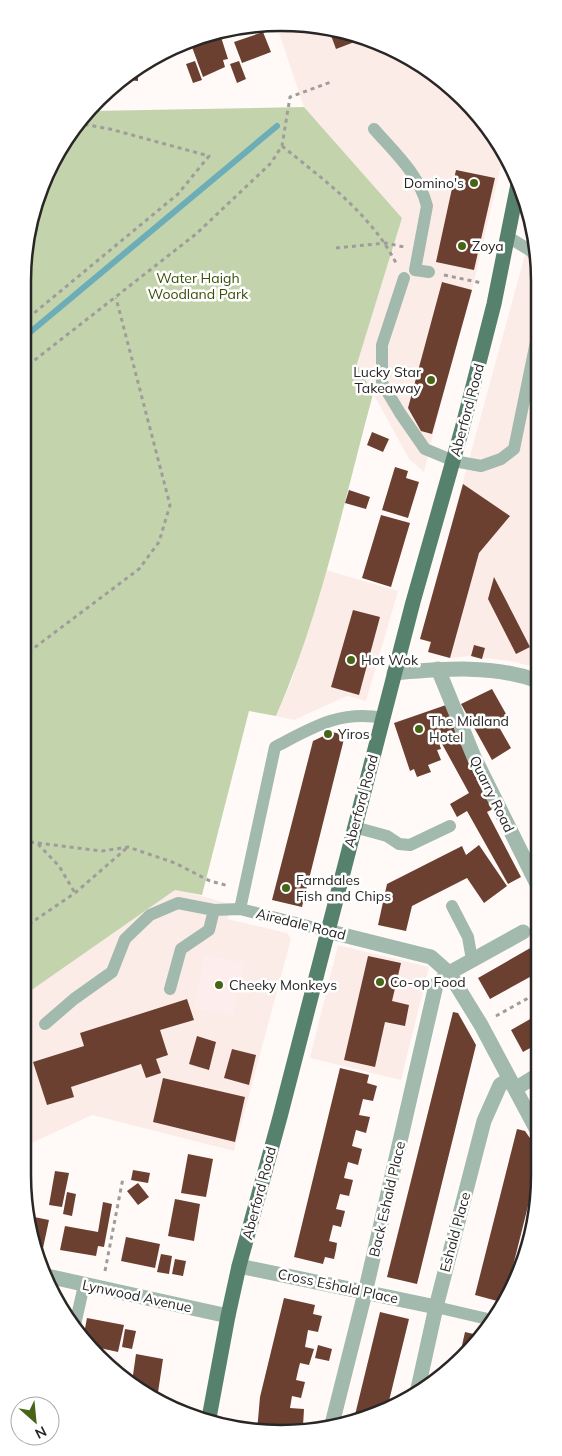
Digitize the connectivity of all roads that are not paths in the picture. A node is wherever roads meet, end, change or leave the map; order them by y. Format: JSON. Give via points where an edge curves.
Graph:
{"nodes":[{"id":1,"x":374,"y":129,"type":"dead end"},
{"id":2,"x":516,"y":197,"type":"edge"},
{"id":3,"x":508,"y":237,"type":"junction"},
{"id":4,"x":529,"y":250,"type":"edge"},
{"id":5,"x":428,"y":272,"type":"road end"},
{"id":6,"x":404,"y":278,"type":"road end"},
{"id":7,"x":531,"y":370,"type":"edge"},
{"id":8,"x":454,"y":460,"type":"junction"},
{"id":9,"x":438,"y":669,"type":"junction"},
{"id":10,"x":394,"y":673,"type":"junction"},
{"id":11,"x":531,"y":678,"type":"edge"},
{"id":12,"x":383,"y":718,"type":"junction"},
{"id":13,"x":450,"y":826,"type":"dead end"},
{"id":14,"x":354,"y":827,"type":"junction"},
{"id":15,"x":531,"y":872,"type":"edge"},
{"id":16,"x":452,"y":906,"type":"dead end"},
{"id":17,"x":240,"y":909,"type":"junction"},
{"id":18,"x":214,"y":910,"type":"junction"},
{"id":19,"x":327,"y":931,"type":"junction"},
{"id":20,"x":523,"y":932,"type":"dead end"},
{"id":21,"x":472,"y":960,"type":"junction"},
{"id":22,"x":449,"y":973,"type":"junction"},
{"id":23,"x":170,"y":989,"type":"dead end"},
{"id":24,"x":45,"y":1024,"type":"dead end"},
{"id":25,"x":531,"y":1077,"type":"edge"},
{"id":26,"x":512,"y":1084,"type":"junction"},
{"id":27,"x":531,"y":1119,"type":"edge"},
{"id":28,"x":239,"y":1266,"type":"junction"},
{"id":29,"x":53,"y":1278,"type":"edge"},
{"id":30,"x":84,"y":1285,"type":"junction"},
{"id":31,"x":365,"y":1293,"type":"junction"},
{"id":32,"x":436,"y":1307,"type":"junction"},
{"id":33,"x":228,"y":1316,"type":"junction"},
{"id":34,"x":486,"y":1318,"type":"edge"},
{"id":35,"x":76,"y":1319,"type":"edge"},
{"id":36,"x":419,"y":1384,"type":"edge"},
{"id":37,"x":210,"y":1414,"type":"edge"},
{"id":38,"x":333,"y":1419,"type":"edge"}],
"edges":[{"from":1,"to":5,"type":"lane","via":[[417,178],[427,206],[415,270]]},
{"from":2,"to":3,"type":"main road","name":"Aberford Road"},
{"from":3,"to":4,"type":"lane"},
{"from":3,"to":8,"type":"main road","name":"Aberford Road"},
{"from":6,"to":8,"type":"lane","via":[[382,345],[382,384],[425,449]]},
{"from":7,"to":8,"type":"lane","via":[[514,449],[481,466]]},
{"from":8,"to":10,"type":"main road","name":"Aberford Road"},
{"from":9,"to":10,"type":"street"},
{"from":9,"to":11,"type":"street","via":[[481,670]]},
{"from":9,"to":15,"type":"street","name":"Quarry Road","via":[[474,757]]},
{"from":10,"to":12,"type":"main road","name":"Aberford Road"},
{"from":12,"to":14,"type":"main road","name":"Aberford Road"},
{"from":12,"to":17,"type":"lane","name":"Airedale Road","via":[[362,714],[325,721],[275,747]]},
{"from":13,"to":14,"type":"lane","via":[[410,845]]},
{"from":14,"to":19,"type":"main road","name":"Aberford Road"},
{"from":16,"to":21,"type":"lane","via":[[468,937]]},
{"from":17,"to":18,"type":"lane"},
{"from":17,"to":19,"type":"lane","name":"Airedale Road"},
{"from":18,"to":23,"type":"lane","via":[[209,930],[181,949]]},
{"from":18,"to":24,"type":"lane","via":[[178,903],[150,915],[125,939],[112,972]]},
{"from":19,"to":22,"type":"street","name":"Airedale Road","via":[[431,957]]},
{"from":19,"to":28,"type":"main road","name":"Aberford Road"},
{"from":20,"to":21,"type":"street"},
{"from":21,"to":22,"type":"street"},
{"from":22,"to":26,"type":"street","name":"Airedale Road"},
{"from":22,"to":31,"type":"street","name":"Back Eshald Place","via":[[436,985]]},
{"from":25,"to":26,"type":"street"},
{"from":26,"to":27,"type":"street","name":"Airedale Road"},
{"from":26,"to":32,"type":"street","name":"Eshald Place","via":[[500,1085],[484,1121]]},
{"from":28,"to":31,"type":"street","name":"Cross Eshald Place"},
{"from":28,"to":33,"type":"main road","name":"Aberford Road"},
{"from":29,"to":30,"type":"street","name":"Lynwood Avenue"},
{"from":30,"to":33,"type":"street","name":"Lynwood Avenue"},
{"from":30,"to":35,"type":"lane"},
{"from":31,"to":32,"type":"street","name":"Cross Eshald Place"},
{"from":31,"to":38,"type":"street","name":"Back Eshald Place"},
{"from":32,"to":34,"type":"lane"},
{"from":32,"to":36,"type":"street","name":"Eshald Place"},
{"from":33,"to":37,"type":"main road","name":"Aberford Road"}]}
